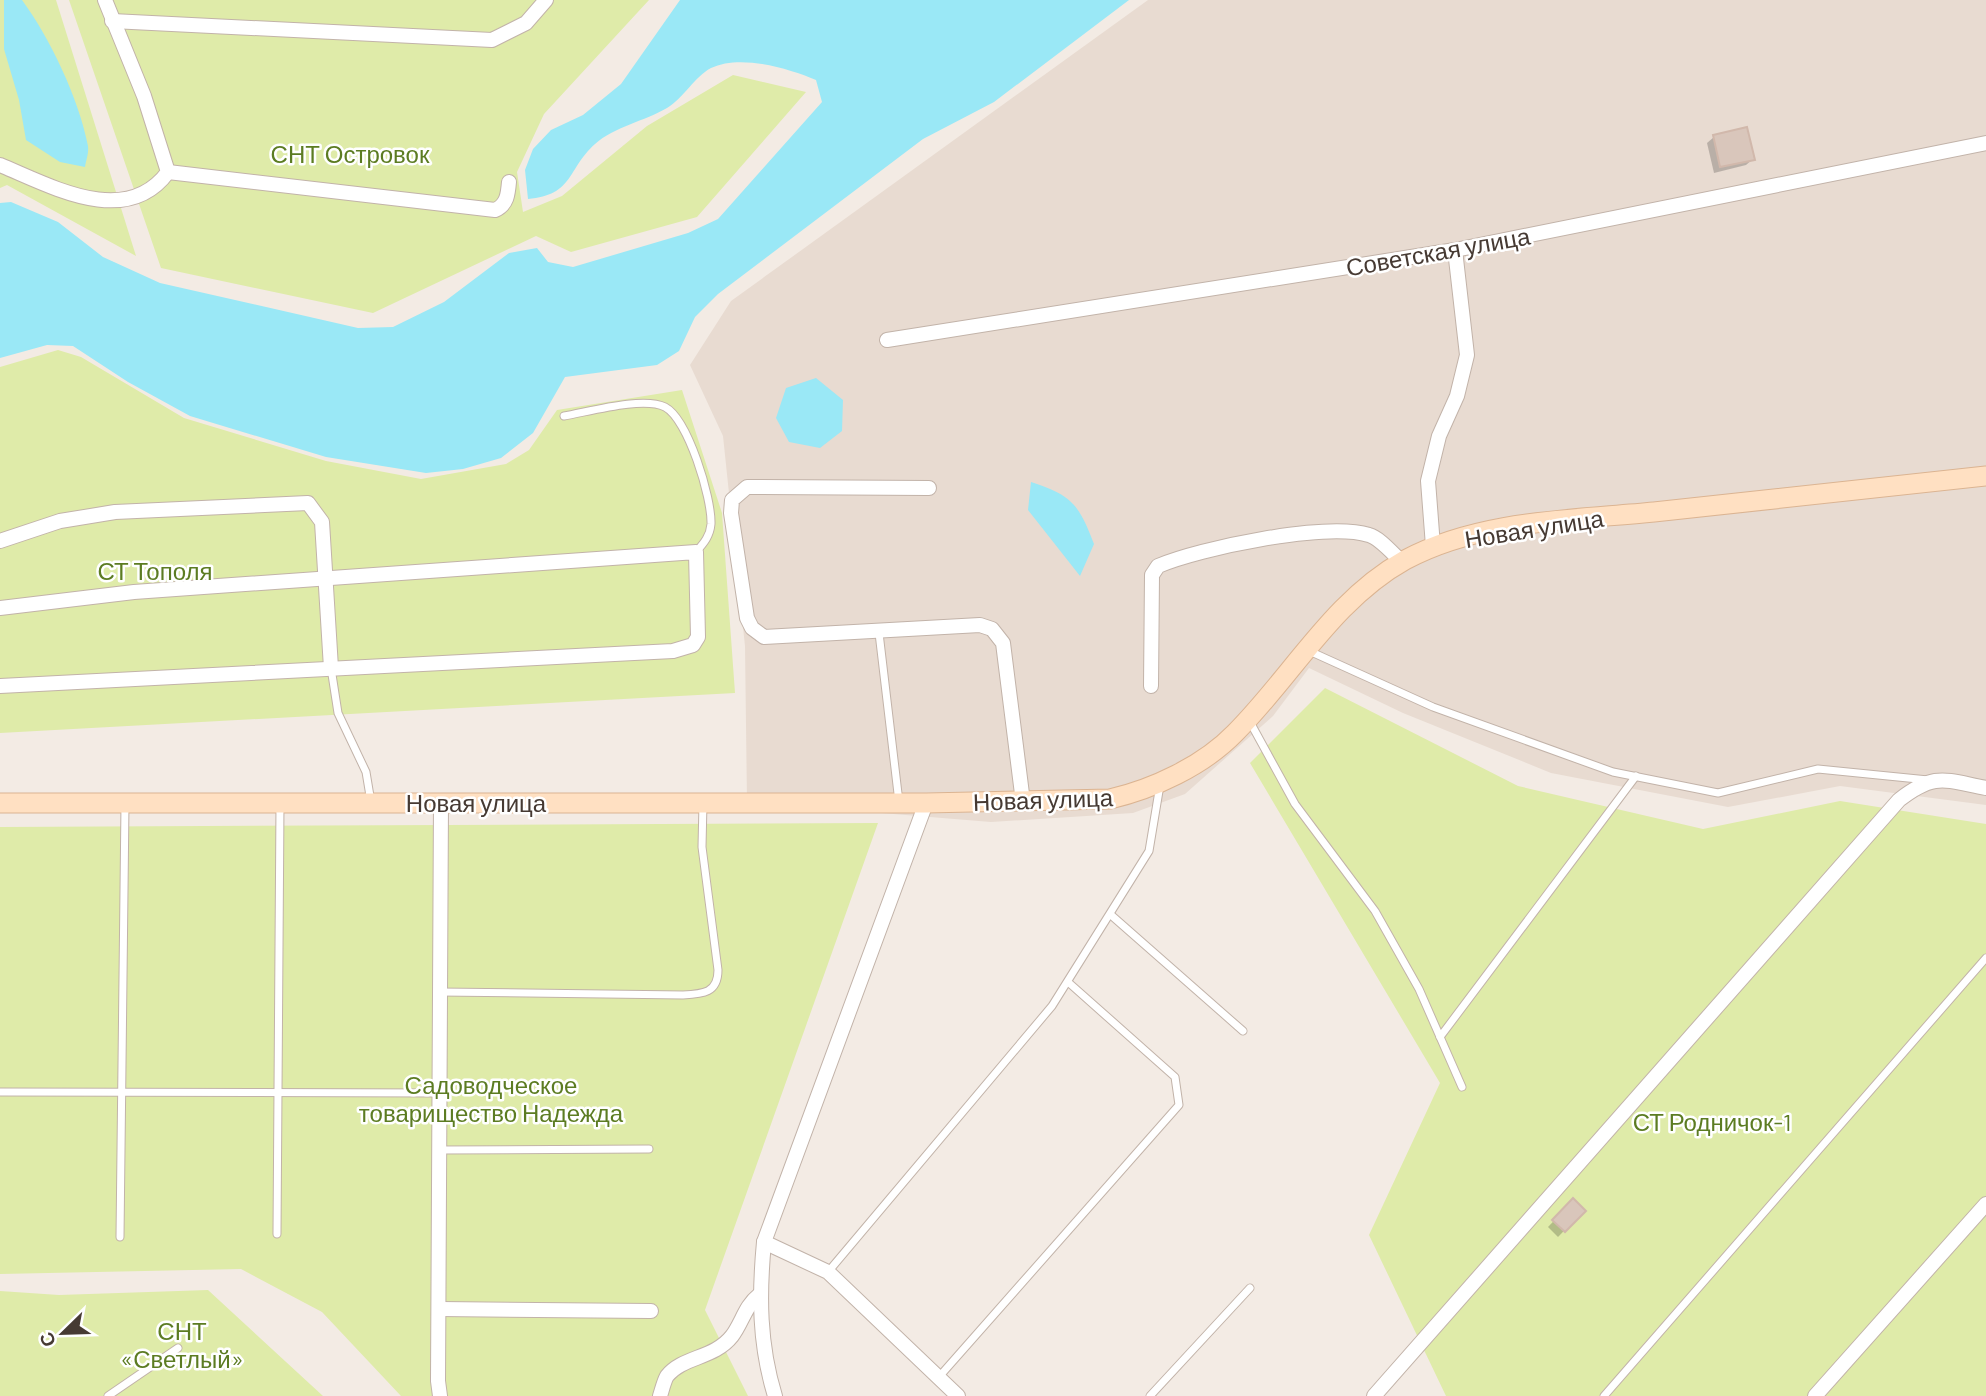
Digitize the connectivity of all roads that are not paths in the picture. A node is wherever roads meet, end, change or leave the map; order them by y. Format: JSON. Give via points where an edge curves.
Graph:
{"nodes":[{"id":1,"x":105,"y":0,"type":"edge"},
{"id":2,"x":546,"y":0,"type":"edge"},
{"id":3,"x":112,"y":21,"type":"junction"},
{"id":4,"x":1986,"y":143,"type":"edge"},
{"id":5,"x":0,"y":164,"type":"edge"},
{"id":6,"x":168,"y":172,"type":"junction"},
{"id":7,"x":509,"y":182,"type":"dead end"},
{"id":8,"x":1455,"y":250,"type":"junction"},
{"id":9,"x":887,"y":340,"type":"dead end"},
{"id":10,"x":564,"y":416,"type":"dead end"},
{"id":11,"x":1986,"y":476,"type":"edge"},
{"id":12,"x":929,"y":488,"type":"dead end"},
{"id":13,"x":0,"y":541,"type":"edge"},
{"id":14,"x":1433,"y":546,"type":"junction"},
{"id":15,"x":696,"y":551,"type":"junction"},
{"id":16,"x":1402,"y":562,"type":"junction"},
{"id":17,"x":326,"y":577,"type":"junction"},
{"id":18,"x":0,"y":608,"type":"edge"},
{"id":19,"x":879,"y":633,"type":"junction"},
{"id":20,"x":1306,"y":650,"type":"junction"},
{"id":21,"x":331,"y":668,"type":"junction"},
{"id":22,"x":0,"y":686,"type":"edge"},
{"id":23,"x":1152,"y":687,"type":"dead end"},
{"id":24,"x":1248,"y":718,"type":"junction"},
{"id":25,"x":1636,"y":776,"type":"junction"},
{"id":26,"x":1929,"y":780,"type":"junction"},
{"id":27,"x":1161,"y":781,"type":"junction"},
{"id":28,"x":1986,"y":788,"type":"edge"},
{"id":29,"x":440,"y":801,"type":"junction"},
{"id":30,"x":371,"y":802,"type":"junction"},
{"id":31,"x":704,"y":802,"type":"junction"},
{"id":32,"x":1023,"y":802,"type":"junction"},
{"id":33,"x":0,"y":803,"type":"edge"},
{"id":34,"x":125,"y":803,"type":"junction"},
{"id":35,"x":281,"y":803,"type":"junction"},
{"id":36,"x":899,"y":803,"type":"junction"},
{"id":37,"x":926,"y":803,"type":"junction"},
{"id":38,"x":1111,"y":915,"type":"junction"},
{"id":39,"x":1986,"y":958,"type":"edge"},
{"id":40,"x":1068,"y":982,"type":"junction"},
{"id":41,"x":439,"y":992,"type":"junction"},
{"id":42,"x":1243,"y":1031,"type":"dead end"},
{"id":43,"x":1440,"y":1037,"type":"junction"},
{"id":44,"x":1462,"y":1087,"type":"dead end"},
{"id":45,"x":0,"y":1092,"type":"edge"},
{"id":46,"x":278,"y":1092,"type":"junction"},
{"id":47,"x":120,"y":1093,"type":"junction"},
{"id":48,"x":439,"y":1093,"type":"junction"},
{"id":49,"x":649,"y":1149,"type":"dead end"},
{"id":50,"x":439,"y":1150,"type":"junction"},
{"id":51,"x":1986,"y":1204,"type":"edge"},
{"id":52,"x":277,"y":1234,"type":"dead end"},
{"id":53,"x":120,"y":1237,"type":"dead end"},
{"id":54,"x":764,"y":1242,"type":"junction"},
{"id":55,"x":828,"y":1272,"type":"junction"},
{"id":56,"x":1250,"y":1288,"type":"dead end"},
{"id":57,"x":759,"y":1296,"type":"junction"},
{"id":58,"x":440,"y":1309,"type":"junction"},
{"id":59,"x":651,"y":1311,"type":"dead end"},
{"id":60,"x":178,"y":1348,"type":"dead end"},
{"id":61,"x":938,"y":1378,"type":"junction"},
{"id":62,"x":108,"y":1396,"type":"edge"},
{"id":63,"x":440,"y":1396,"type":"edge"},
{"id":64,"x":660,"y":1396,"type":"edge"},
{"id":65,"x":775,"y":1396,"type":"edge"},
{"id":66,"x":958,"y":1396,"type":"edge"},
{"id":67,"x":1150,"y":1396,"type":"edge"},
{"id":68,"x":1374,"y":1396,"type":"edge"},
{"id":69,"x":1604,"y":1396,"type":"edge"},
{"id":70,"x":1815,"y":1396,"type":"edge"}],
"edges":[{"from":1,"to":3,"type":"street"},
{"from":2,"to":3,"type":"street","via":[[526,23],[492,40]]},
{"from":3,"to":6,"type":"street","via":[[144,96]]},
{"from":4,"to":8,"type":"street","name":"Советская улица"},
{"from":5,"to":6,"type":"street","via":[[61,190],[112,201],[137,199]]},
{"from":6,"to":7,"type":"street","via":[[495,210],[508,197]]},
{"from":8,"to":9,"type":"street","name":"Советская улица"},
{"from":8,"to":14,"type":"street","via":[[1467,355],[1428,481]]},
{"from":10,"to":15,"type":"lane","via":[[644,403],[667,408],[682,425],[709,502],[711,526],[707,541]]},
{"from":11,"to":14,"type":"street","name":"Новая улица","via":[[1511,527]]},
{"from":12,"to":19,"type":"street","via":[[747,487],[732,500],[747,618],[757,634]]},
{"from":13,"to":17,"type":"street","via":[[60,521],[105,513],[299,502],[308,503],[320,515]]},
{"from":14,"to":16,"type":"street","name":"Новая улица"},
{"from":15,"to":17,"type":"street"},
{"from":15,"to":21,"type":"street","via":[[698,637],[686,648]]},
{"from":16,"to":20,"type":"street","name":"Новая улица","via":[[1370,584]]},
{"from":16,"to":23,"type":"street","via":[[1370,535],[1324,533],[1243,541],[1158,566],[1153,575]]},
{"from":17,"to":18,"type":"street"},
{"from":17,"to":21,"type":"street"},
{"from":19,"to":32,"type":"street","via":[[980,625],[998,635],[1003,643]]},
{"from":19,"to":36,"type":"lane"},
{"from":20,"to":24,"type":"street","name":"Новая улица"},
{"from":20,"to":25,"type":"lane","via":[[1433,707],[1612,772]]},
{"from":21,"to":22,"type":"street"},
{"from":21,"to":30,"type":"lane","via":[[338,713],[366,772]]},
{"from":24,"to":27,"type":"street","name":"Новая улица","via":[[1199,761]]},
{"from":24,"to":43,"type":"lane","via":[[1295,804],[1375,911]]},
{"from":25,"to":26,"type":"lane","via":[[1718,793],[1818,769]]},
{"from":25,"to":43,"type":"lane"},
{"from":26,"to":28,"type":"street","via":[[1940,778]]},
{"from":26,"to":68,"type":"street","via":[[1899,800]]},
{"from":27,"to":32,"type":"street","name":"Новая улица","via":[[1139,793],[1110,799]]},
{"from":27,"to":38,"type":"lane","via":[[1149,851]]},
{"from":29,"to":30,"type":"street","name":"Новая улица"},
{"from":29,"to":31,"type":"street","name":"Новая улица"},
{"from":29,"to":41,"type":"street"},
{"from":30,"to":35,"type":"street","name":"Новая улица"},
{"from":31,"to":36,"type":"street","name":"Новая улица"},
{"from":31,"to":41,"type":"lane","via":[[702,847],[718,970],[712,990],[683,995]]},
{"from":32,"to":37,"type":"street","name":"Новая улица"},
{"from":33,"to":34,"type":"street","name":"Новая улица"},
{"from":34,"to":35,"type":"street","name":"Новая улица"},
{"from":34,"to":47,"type":"lane"},
{"from":35,"to":46,"type":"lane"},
{"from":36,"to":37,"type":"street","name":"Новая улица"},
{"from":37,"to":54,"type":"street"},
{"from":38,"to":40,"type":"lane"},
{"from":38,"to":42,"type":"lane"},
{"from":39,"to":69,"type":"lane"},
{"from":40,"to":55,"type":"lane"},
{"from":40,"to":61,"type":"lane","via":[[1175,1077],[1179,1104]]},
{"from":41,"to":48,"type":"street"},
{"from":43,"to":44,"type":"lane"},
{"from":45,"to":47,"type":"lane"},
{"from":46,"to":47,"type":"lane"},
{"from":46,"to":48,"type":"lane"},
{"from":46,"to":52,"type":"lane"},
{"from":47,"to":53,"type":"lane"},
{"from":48,"to":50,"type":"street"},
{"from":49,"to":50,"type":"lane"},
{"from":50,"to":58,"type":"street"},
{"from":51,"to":70,"type":"street"},
{"from":54,"to":55,"type":"street"},
{"from":54,"to":57,"type":"street"},
{"from":55,"to":61,"type":"street"},
{"from":56,"to":67,"type":"lane"},
{"from":57,"to":64,"type":"street","via":[[732,1336],[709,1356],[667,1376]]},
{"from":57,"to":65,"type":"street","via":[[765,1357]]},
{"from":58,"to":59,"type":"street"},
{"from":58,"to":63,"type":"street"},
{"from":60,"to":62,"type":"lane"},
{"from":61,"to":66,"type":"street"}]}
